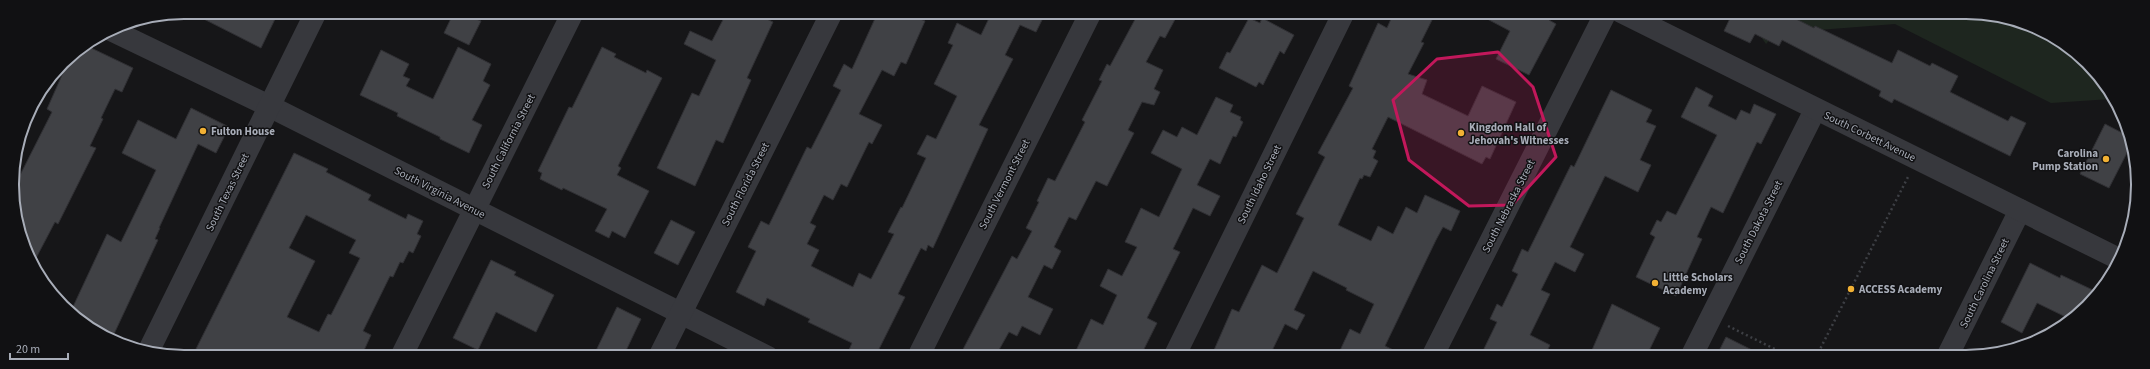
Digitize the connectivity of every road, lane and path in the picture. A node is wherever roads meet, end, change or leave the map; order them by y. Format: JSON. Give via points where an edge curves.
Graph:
{"nodes":[{"id":1,"x":312,"y":19,"type":"edge"},
{"id":2,"x":569,"y":19,"type":"edge"},
{"id":3,"x":828,"y":19,"type":"edge"},
{"id":4,"x":1087,"y":19,"type":"edge"},
{"id":5,"x":1341,"y":19,"type":"edge"},
{"id":6,"x":1602,"y":19,"type":"edge"},
{"id":7,"x":1635,"y":19,"type":"edge"},
{"id":8,"x":118,"y":33,"type":"edge"},
{"id":9,"x":269,"y":106,"type":"junction"},
{"id":10,"x":1815,"y":110,"type":"junction"},
{"id":11,"x":1917,"y":159,"type":"junction"},
{"id":12,"x":474,"y":209,"type":"junction"},
{"id":13,"x":2020,"y":210,"type":"junction"},
{"id":14,"x":2114,"y":257,"type":"edge"},
{"id":15,"x":680,"y":313,"type":"junction"},
{"id":16,"x":1711,"y":317,"type":"junction"},
{"id":17,"x":150,"y":346,"type":"edge"},
{"id":18,"x":404,"y":350,"type":"edge"},
{"id":19,"x":662,"y":350,"type":"edge"},
{"id":20,"x":754,"y":350,"type":"edge"},
{"id":21,"x":922,"y":350,"type":"edge"},
{"id":22,"x":1177,"y":350,"type":"edge"},
{"id":23,"x":1436,"y":350,"type":"edge"},
{"id":24,"x":1694,"y":350,"type":"edge"},
{"id":25,"x":1777,"y":350,"type":"edge"},
{"id":26,"x":1820,"y":350,"type":"edge"},
{"id":27,"x":1950,"y":350,"type":"edge"}],
"edges":[{"from":1,"to":9,"type":"street","name":"South Texas Street"},
{"from":2,"to":12,"type":"street","name":"South California Street"},
{"from":3,"to":15,"type":"street","name":"South Florida Street"},
{"from":4,"to":21,"type":"street","name":"South Vermont Street"},
{"from":5,"to":22,"type":"street","name":"South Idaho Street"},
{"from":6,"to":23,"type":"street","name":"South Nebraska Street"},
{"from":7,"to":10,"type":"street","name":"South Corbett Avenue"},
{"from":8,"to":9,"type":"street","name":"South Virginia Avenue"},
{"from":9,"to":12,"type":"street","name":"South Virginia Avenue"},
{"from":9,"to":17,"type":"street","name":"South Texas Street"},
{"from":10,"to":11,"type":"street","name":"South Corbett Avenue"},
{"from":10,"to":16,"type":"street","name":"South Dakota Street"},
{"from":11,"to":13,"type":"street","name":"South Corbett Avenue"},
{"from":11,"to":26,"type":"path"},
{"from":12,"to":15,"type":"street","name":"South Virginia Avenue"},
{"from":12,"to":18,"type":"street","name":"South California Street"},
{"from":13,"to":14,"type":"street","name":"South Corbett Avenue"},
{"from":13,"to":27,"type":"street","name":"South Carolina Street"},
{"from":15,"to":19,"type":"street","name":"South Florida Street"},
{"from":15,"to":20,"type":"street","name":"South Virginia Avenue"},
{"from":16,"to":24,"type":"street","name":"South Dakota Street"},
{"from":16,"to":25,"type":"path"}]}
